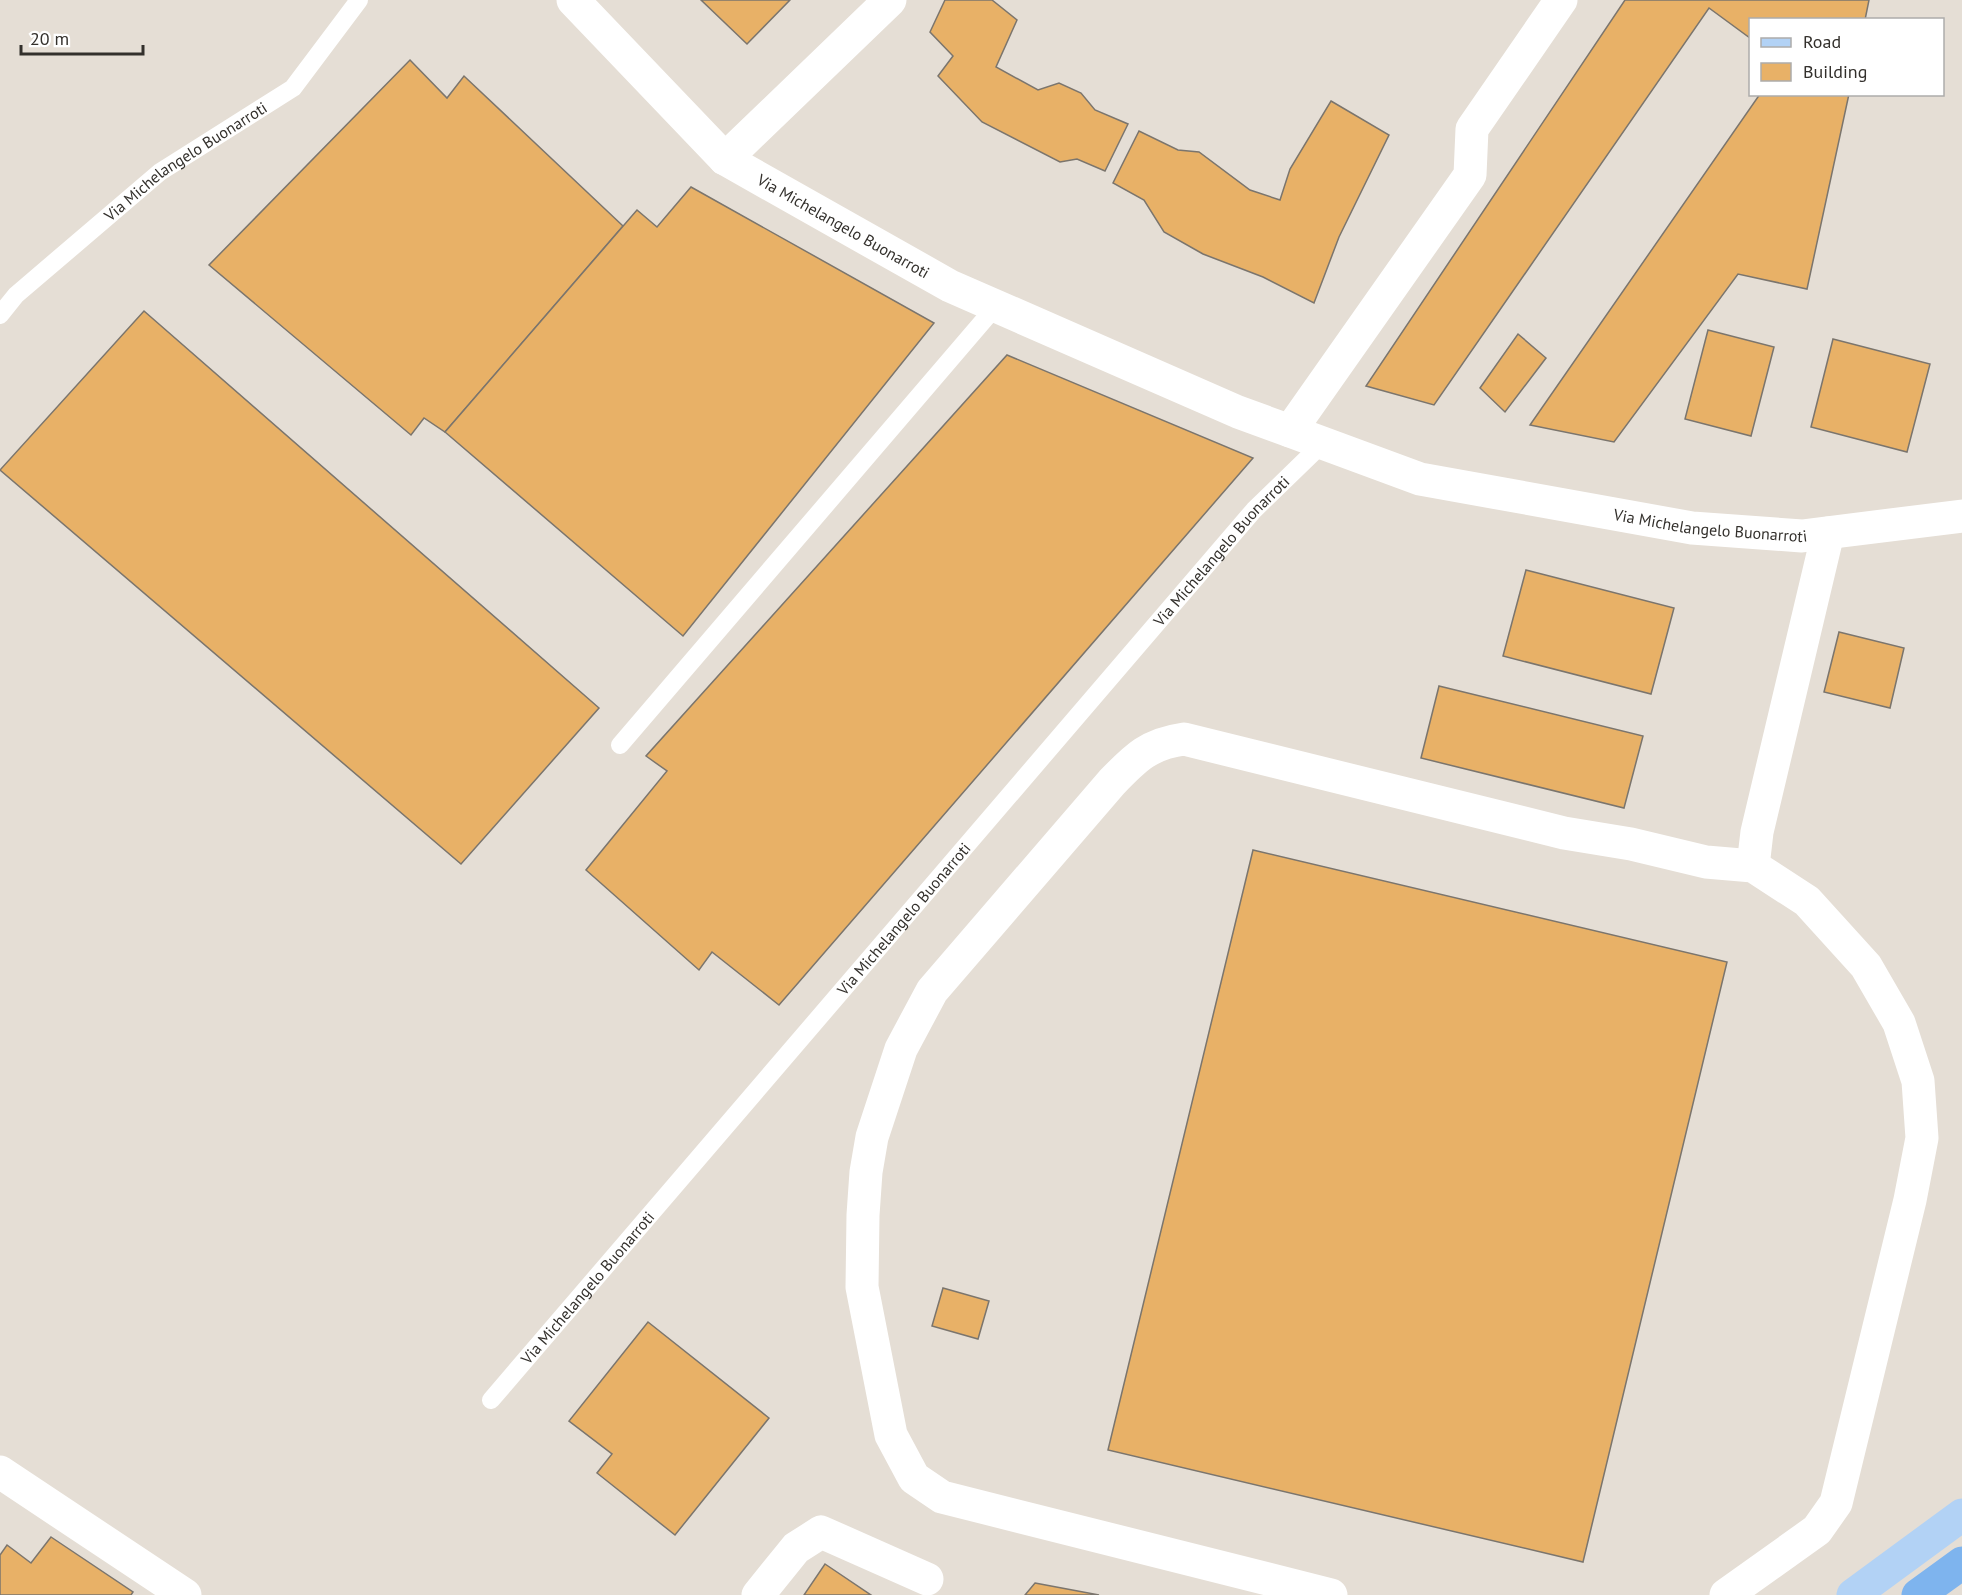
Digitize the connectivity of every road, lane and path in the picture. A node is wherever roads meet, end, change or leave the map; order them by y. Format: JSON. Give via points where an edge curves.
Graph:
{"nodes":[{"id":1,"x":358,"y":0,"type":"edge"},
{"id":2,"x":573,"y":0,"type":"edge"},
{"id":3,"x":890,"y":0,"type":"edge"},
{"id":4,"x":1562,"y":0,"type":"edge"},
{"id":5,"x":725,"y":159,"type":"junction"},
{"id":6,"x":996,"y":306,"type":"junction"},
{"id":7,"x":0,"y":315,"type":"edge"},
{"id":8,"x":1290,"y":431,"type":"junction"},
{"id":9,"x":1323,"y":443,"type":"junction"},
{"id":10,"x":1962,"y":516,"type":"edge"},
{"id":11,"x":1828,"y":533,"type":"junction"},
{"id":12,"x":620,"y":745,"type":"dead end"},
{"id":13,"x":1753,"y":866,"type":"junction"},
{"id":14,"x":491,"y":1400,"type":"dead end"},
{"id":15,"x":0,"y":1472,"type":"edge"},
{"id":16,"x":1962,"y":1515,"type":"edge"},
{"id":17,"x":1962,"y":1563,"type":"edge"},
{"id":18,"x":927,"y":1579,"type":"dead end"},
{"id":19,"x":185,"y":1595,"type":"edge"},
{"id":20,"x":758,"y":1595,"type":"edge"},
{"id":21,"x":1331,"y":1595,"type":"edge"},
{"id":22,"x":1726,"y":1595,"type":"edge"},
{"id":23,"x":1854,"y":1595,"type":"edge"},
{"id":24,"x":1918,"y":1595,"type":"edge"}],
"edges":[{"from":1,"to":7,"type":"lane","name":"Via Michelangelo Buonarroti","via":[[293,88],[160,172],[16,295]]},
{"from":2,"to":5,"type":"street","name":"Via Michelangelo Buonarroti"},
{"from":3,"to":5,"type":"street"},
{"from":4,"to":8,"type":"street","via":[[1472,129],[1470,175]]},
{"from":5,"to":6,"type":"street","name":"Via Michelangelo Buonarroti","via":[[950,286]]},
{"from":6,"to":8,"type":"street","name":"Via Michelangelo Buonarroti"},
{"from":6,"to":12,"type":"lane"},
{"from":8,"to":9,"type":"street","name":"Via Michelangelo Buonarroti"},
{"from":9,"to":11,"type":"street","name":"Via Michelangelo Buonarroti","via":[[1420,479],[1692,528],[1802,537]]},
{"from":9,"to":14,"type":"lane","name":"Via Michelangelo Buonarroti","via":[[1254,510]]},
{"from":10,"to":11,"type":"street","name":"Via Michelangelo Buonarroti"},
{"from":11,"to":13,"type":"street","via":[[1757,831]]},
{"from":13,"to":21,"type":"street","via":[[1706,862],[1563,833],[1184,739],[1165,742],[1137,756],[932,991],[901,1049],[886,1088],[872,1137],[863,1215],[862,1287],[891,1435],[914,1478],[942,1497]]},
{"from":13,"to":22,"type":"street","via":[[1807,901],[1866,966],[1899,1023],[1918,1081],[1922,1138],[1836,1503],[1818,1530]]},
{"from":15,"to":19,"type":"street"},
{"from":16,"to":23,"type":"main road"},
{"from":17,"to":24,"type":"highway"},
{"from":18,"to":20,"type":"street","via":[[821,1532],[796,1548]]}]}
